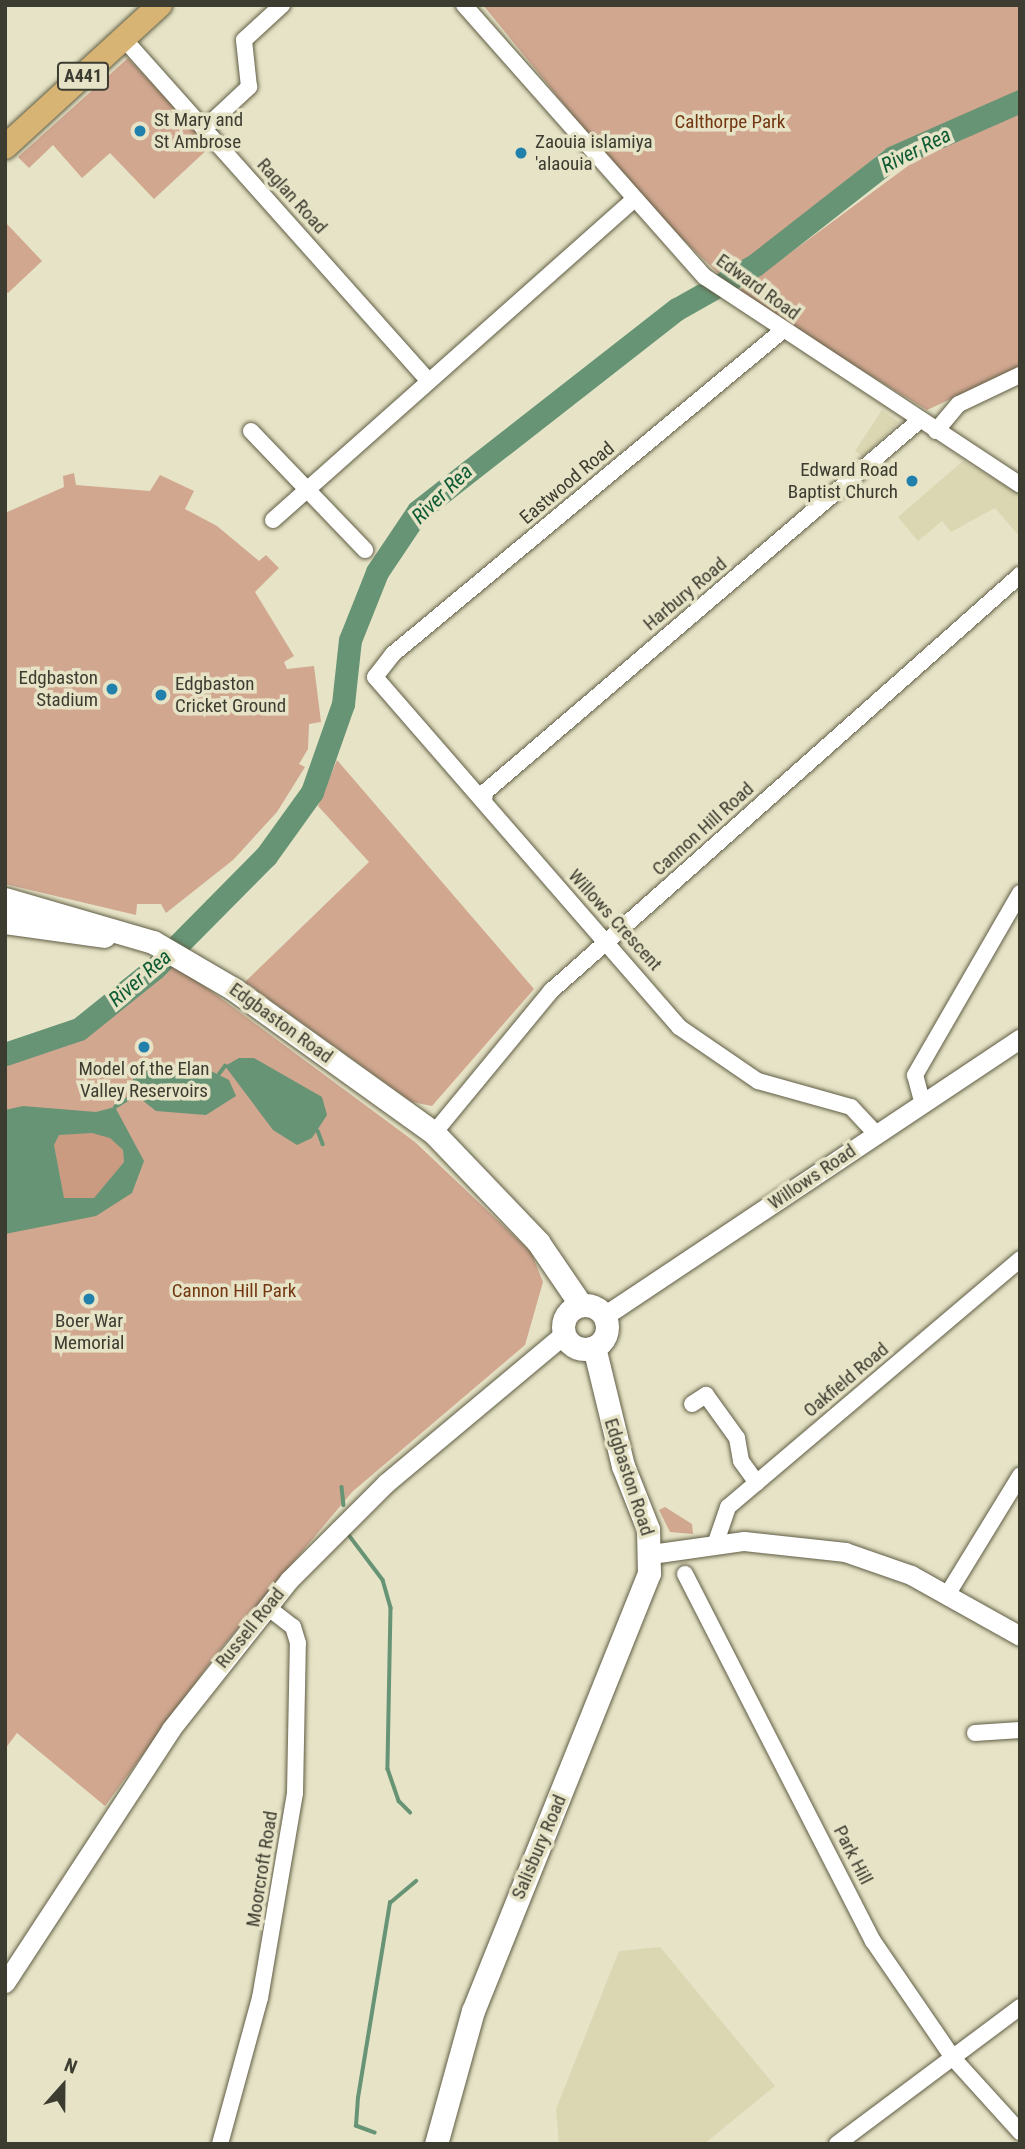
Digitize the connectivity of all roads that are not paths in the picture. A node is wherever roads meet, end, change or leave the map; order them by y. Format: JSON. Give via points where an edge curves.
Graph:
{"nodes":[{"id":1,"x":160,"y":5,"type":"edge"},
{"id":2,"x":282,"y":5,"type":"edge"},
{"id":3,"x":464,"y":5,"type":"edge"},
{"id":4,"x":124,"y":39,"type":"junction"},
{"id":5,"x":204,"y":129,"type":"junction"},
{"id":6,"x":5,"y":147,"type":"edge"},
{"id":7,"x":634,"y":199,"type":"junction"},
{"id":8,"x":782,"y":331,"type":"junction"},
{"id":9,"x":1020,"y":375,"type":"edge"},
{"id":10,"x":429,"y":381,"type":"junction"},
{"id":11,"x":920,"y":421,"type":"junction"},
{"id":12,"x":251,"y":431,"type":"dead end"},
{"id":13,"x":936,"y":431,"type":"junction"},
{"id":14,"x":1020,"y":485,"type":"edge"},
{"id":15,"x":308,"y":489,"type":"junction"},
{"id":16,"x":274,"y":520,"type":"dead end"},
{"id":17,"x":365,"y":550,"type":"dead end"},
{"id":18,"x":1020,"y":575,"type":"edge"},
{"id":19,"x":378,"y":667,"type":"joint"},
{"id":20,"x":484,"y":802,"type":"junction"},
{"id":21,"x":1020,"y":893,"type":"edge"},
{"id":22,"x":5,"y":899,"type":"edge"},
{"id":23,"x":5,"y":922,"type":"edge"},
{"id":24,"x":148,"y":941,"type":"junction"},
{"id":25,"x":606,"y":942,"type":"junction"},
{"id":26,"x":1020,"y":1039,"type":"edge"},
{"id":27,"x":922,"y":1101,"type":"junction"},
{"id":28,"x":434,"y":1133,"type":"junction"},
{"id":29,"x":876,"y":1134,"type":"junction"},
{"id":30,"x":1020,"y":1259,"type":"edge"},
{"id":31,"x":581,"y":1305,"type":"junction"},
{"id":32,"x":604,"y":1316,"type":"junction"},
{"id":33,"x":564,"y":1334,"type":"junction"},
{"id":34,"x":594,"y":1347,"type":"junction"},
{"id":35,"x":692,"y":1404,"type":"dead end"},
{"id":36,"x":1020,"y":1476,"type":"edge"},
{"id":37,"x":757,"y":1483,"type":"junction"},
{"id":38,"x":716,"y":1542,"type":"junction"},
{"id":39,"x":651,"y":1554,"type":"junction"},
{"id":40,"x":685,"y":1574,"type":"dead end"},
{"id":41,"x":947,"y":1595,"type":"junction"},
{"id":42,"x":267,"y":1608,"type":"junction"},
{"id":43,"x":1020,"y":1636,"type":"edge"},
{"id":44,"x":1020,"y":1730,"type":"edge"},
{"id":45,"x":975,"y":1733,"type":"dead end"},
{"id":46,"x":5,"y":1983,"type":"edge"},
{"id":47,"x":1020,"y":2007,"type":"edge"},
{"id":48,"x":953,"y":2058,"type":"junction"},
{"id":49,"x":1020,"y":2132,"type":"edge"},
{"id":50,"x":220,"y":2144,"type":"edge"},
{"id":51,"x":436,"y":2144,"type":"edge"},
{"id":52,"x":837,"y":2144,"type":"edge"}],
"edges":[{"from":1,"to":4,"type":"main road","number":"A441"},
{"from":2,"to":5,"type":"street","via":[[244,40],[249,87]]},
{"from":3,"to":7,"type":"street","name":"Edward Road"},
{"from":4,"to":5,"type":"street","name":"Raglan Road"},
{"from":4,"to":6,"type":"main road","number":"A441"},
{"from":5,"to":10,"type":"street","name":"Raglan Road"},
{"from":7,"to":8,"type":"street","name":"Edward Road","via":[[705,277]]},
{"from":7,"to":10,"type":"street"},
{"from":8,"to":11,"type":"street","name":"Edward Road"},
{"from":8,"to":19,"type":"street","name":"Eastwood Road"},
{"from":9,"to":13,"type":"street","via":[[959,404]]},
{"from":10,"to":15,"type":"street"},
{"from":11,"to":13,"type":"street","name":"Edward Road"},
{"from":11,"to":20,"type":"street","name":"Harbury Road","via":[[485,792]]},
{"from":12,"to":15,"type":"street"},
{"from":13,"to":14,"type":"street","name":"Edward Road"},
{"from":15,"to":16,"type":"street"},
{"from":15,"to":17,"type":"street"},
{"from":18,"to":25,"type":"street","name":"Cannon Hill Road"},
{"from":19,"to":20,"type":"street","name":"Willows Crescent","via":[[379,688]]},
{"from":20,"to":25,"type":"street","name":"Willows Crescent"},
{"from":21,"to":27,"type":"street","via":[[915,1076]]},
{"from":22,"to":24,"type":"main road","name":"Edgbaston Road"},
{"from":23,"to":24,"type":"main road","name":"Edgbaston Road"},
{"from":24,"to":28,"type":"main road","name":"Edgbaston Road","via":[[186,958]]},
{"from":25,"to":28,"type":"street","name":"Cannon Hill Road","via":[[512,1033]]},
{"from":25,"to":29,"type":"street","name":"Willows Crescent","via":[[678,1027],[715,1058],[779,1090],[850,1107]]},
{"from":26,"to":27,"type":"street","name":"Willows Road"},
{"from":27,"to":29,"type":"street","name":"Willows Road"},
{"from":28,"to":31,"type":"main road","name":"Edgbaston Road","via":[[538,1242]]},
{"from":29,"to":32,"type":"street","name":"Willows Road"},
{"from":30,"to":37,"type":"street","name":"Oakfield Road"},
{"from":31,"to":32,"type":"main road"},
{"from":31,"to":33,"type":"main road","via":[[568,1312]]},
{"from":32,"to":34,"type":"main road","via":[[606,1335]]},
{"from":33,"to":34,"type":"main road","via":[[579,1348]]},
{"from":33,"to":42,"type":"street","name":"Russell Road","via":[[333,1532]]},
{"from":34,"to":39,"type":"main road","name":"Edgbaston Road"},
{"from":35,"to":37,"type":"street","via":[[706,1395],[737,1438],[741,1461]]},
{"from":36,"to":41,"type":"street"},
{"from":37,"to":38,"type":"street","name":"Oakfield Road","via":[[729,1507]]},
{"from":38,"to":39,"type":"street","name":"Edgbaston Road"},
{"from":38,"to":41,"type":"street","name":"Edgbaston Road","via":[[777,1541],[845,1552]]},
{"from":39,"to":51,"type":"main road","name":"Salisbury Road","via":[[645,1592],[472,2011]]},
{"from":40,"to":48,"type":"street","name":"Park Hill","via":[[873,1941]]},
{"from":41,"to":43,"type":"street","name":"Edgbaston Road"},
{"from":42,"to":46,"type":"street","name":"Russell Road","via":[[171,1729]]},
{"from":42,"to":50,"type":"street","name":"Moorcroft Road","via":[[293,1627],[298,1643],[295,1793],[260,1998]]},
{"from":44,"to":45,"type":"street"},
{"from":47,"to":48,"type":"street"},
{"from":48,"to":49,"type":"street","name":"Park Hill"},
{"from":48,"to":52,"type":"street"}]}
